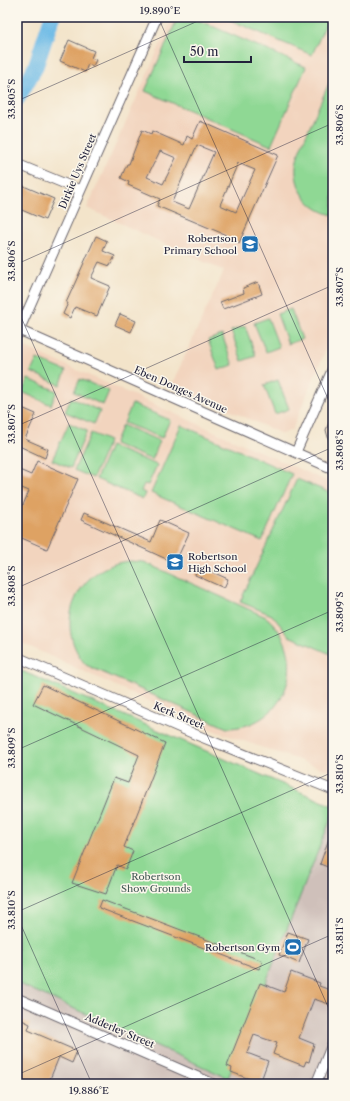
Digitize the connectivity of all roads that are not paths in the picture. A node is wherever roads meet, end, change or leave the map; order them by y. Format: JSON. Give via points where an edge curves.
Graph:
{"nodes":[{"id":1,"x":157,"y":17,"type":"edge"},
{"id":2,"x":17,"y":164,"type":"edge"},
{"id":3,"x":80,"y":190,"type":"junction"},
{"id":4,"x":18,"y":332,"type":"edge"},
{"id":5,"x":333,"y":368,"type":"edge"},
{"id":6,"x":296,"y":452,"type":"junction"},
{"id":7,"x":333,"y":469,"type":"edge"},
{"id":8,"x":17,"y":657,"type":"edge"},
{"id":9,"x":333,"y":790,"type":"edge"},
{"id":10,"x":17,"y":998,"type":"edge"},
{"id":11,"x":333,"y":1042,"type":"edge"},
{"id":12,"x":214,"y":1084,"type":"edge"},
{"id":13,"x":316,"y":1084,"type":"edge"}],
"edges":[{"from":1,"to":3,"type":"street","name":"Dirkie Uys Street"},
{"from":2,"to":3,"type":"street"},
{"from":3,"to":4,"type":"street","name":"Dirkie Uys Street"},
{"from":4,"to":6,"type":"street","name":"Eben Donges Avenue"},
{"from":5,"to":6,"type":"street"},
{"from":6,"to":7,"type":"street","name":"Eben Donges Avenue"},
{"from":8,"to":9,"type":"street","name":"Kerk Street","via":[[199,736]]},
{"from":10,"to":12,"type":"street","name":"Adderley Street"},
{"from":11,"to":13,"type":"street"}]}
